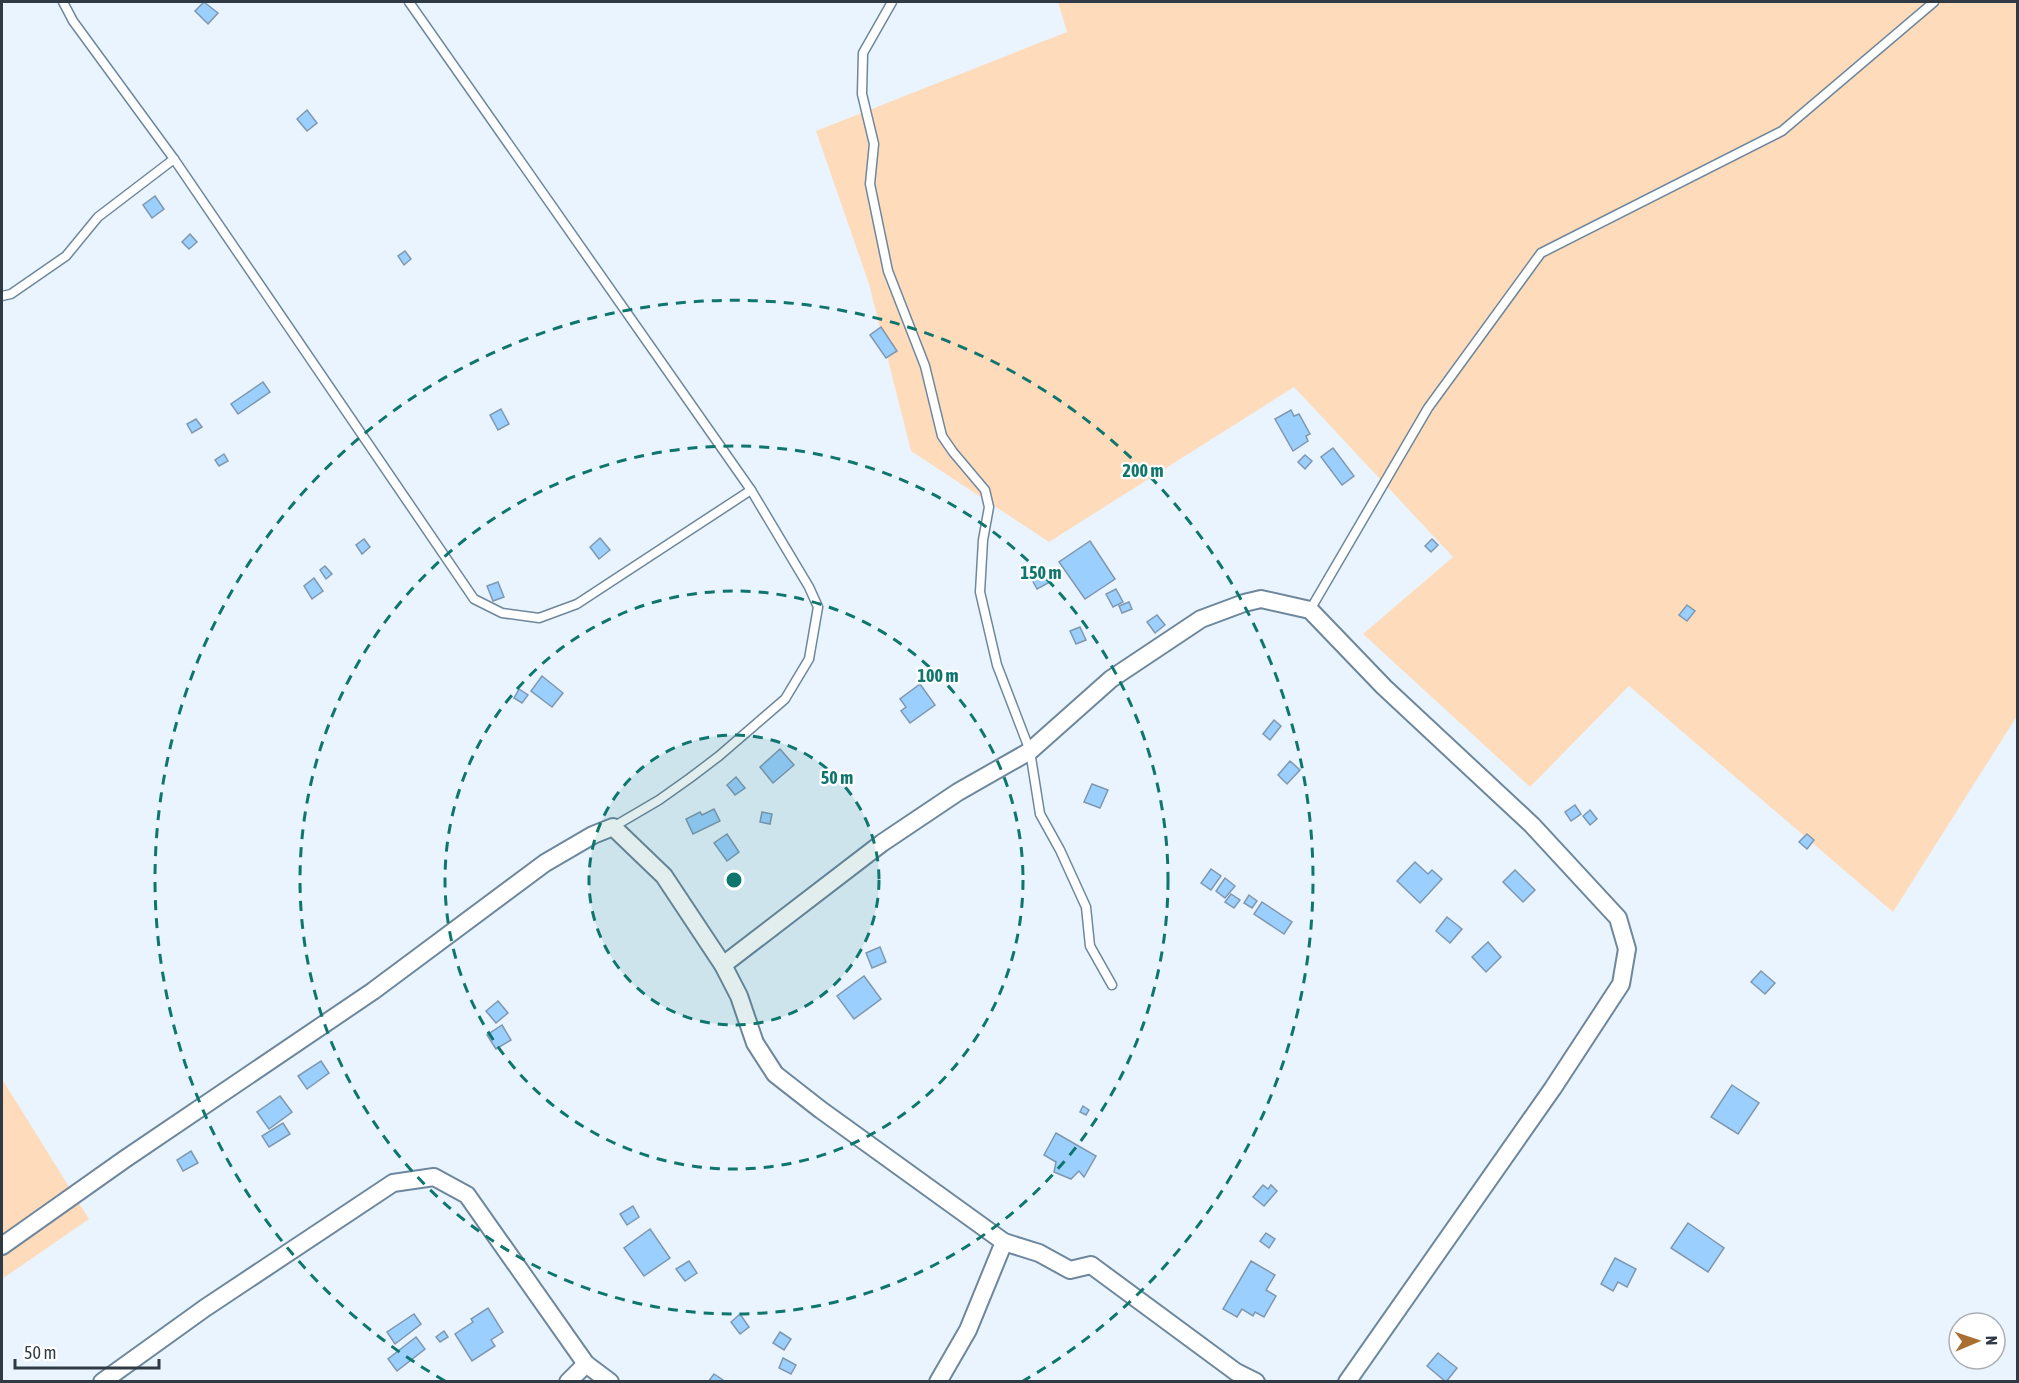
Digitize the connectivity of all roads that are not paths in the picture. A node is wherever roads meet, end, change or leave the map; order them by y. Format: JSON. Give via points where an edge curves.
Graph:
{"nodes":[{"id":1,"x":63,"y":2,"type":"edge"},
{"id":2,"x":410,"y":2,"type":"edge"},
{"id":3,"x":892,"y":2,"type":"edge"},
{"id":4,"x":1934,"y":2,"type":"edge"},
{"id":5,"x":174,"y":159,"type":"junction"},
{"id":6,"x":2,"y":296,"type":"edge"},
{"id":7,"x":751,"y":490,"type":"junction"},
{"id":8,"x":1310,"y":610,"type":"junction"},
{"id":9,"x":1029,"y":751,"type":"junction"},
{"id":10,"x":614,"y":827,"type":"junction"},
{"id":11,"x":723,"y":965,"type":"junction"},
{"id":12,"x":1112,"y":985,"type":"dead end"},
{"id":13,"x":1004,"y":1242,"type":"junction"},
{"id":14,"x":2,"y":1246,"type":"edge"},
{"id":15,"x":586,"y":1364,"type":"junction"},
{"id":16,"x":102,"y":1382,"type":"edge"},
{"id":17,"x":568,"y":1382,"type":"edge"},
{"id":18,"x":610,"y":1382,"type":"edge"},
{"id":19,"x":938,"y":1382,"type":"edge"},
{"id":20,"x":1256,"y":1382,"type":"edge"},
{"id":21,"x":1347,"y":1382,"type":"edge"}],
"edges":[{"from":1,"to":5,"type":"lane"},
{"from":2,"to":7,"type":"lane"},
{"from":3,"to":9,"type":"lane","via":[[863,53],[862,94],[874,144],[870,184],[888,271],[925,366],[942,436],[986,490],[989,507],[980,592],[997,665]]},
{"from":4,"to":8,"type":"lane","via":[[1782,131],[1541,253],[1428,408]]},
{"from":5,"to":6,"type":"lane","via":[[98,217],[66,256],[11,294]]},
{"from":5,"to":7,"type":"lane","via":[[474,599],[502,613],[539,618],[577,604]]},
{"from":7,"to":10,"type":"lane","via":[[818,607],[809,659],[785,699],[719,756]]},
{"from":8,"to":9,"type":"street","via":[[1261,599],[1201,619],[1111,679]]},
{"from":8,"to":21,"type":"street","via":[[1384,687],[1532,825],[1618,918],[1627,949],[1621,984]]},
{"from":9,"to":11,"type":"street","via":[[882,843]]},
{"from":9,"to":12,"type":"lane","via":[[1040,814],[1086,908],[1090,946]]},
{"from":10,"to":11,"type":"street","via":[[664,876]]},
{"from":10,"to":14,"type":"street","via":[[545,863],[374,991]]},
{"from":11,"to":13,"type":"street","via":[[739,996],[755,1043],[774,1074]]},
{"from":13,"to":19,"type":"street","via":[[968,1330]]},
{"from":13,"to":20,"type":"street","via":[[1039,1253],[1070,1270],[1091,1265],[1236,1372]]},
{"from":15,"to":16,"type":"street","via":[[467,1195],[435,1177],[393,1183]]},
{"from":15,"to":17,"type":"street"},
{"from":15,"to":18,"type":"street"}]}
